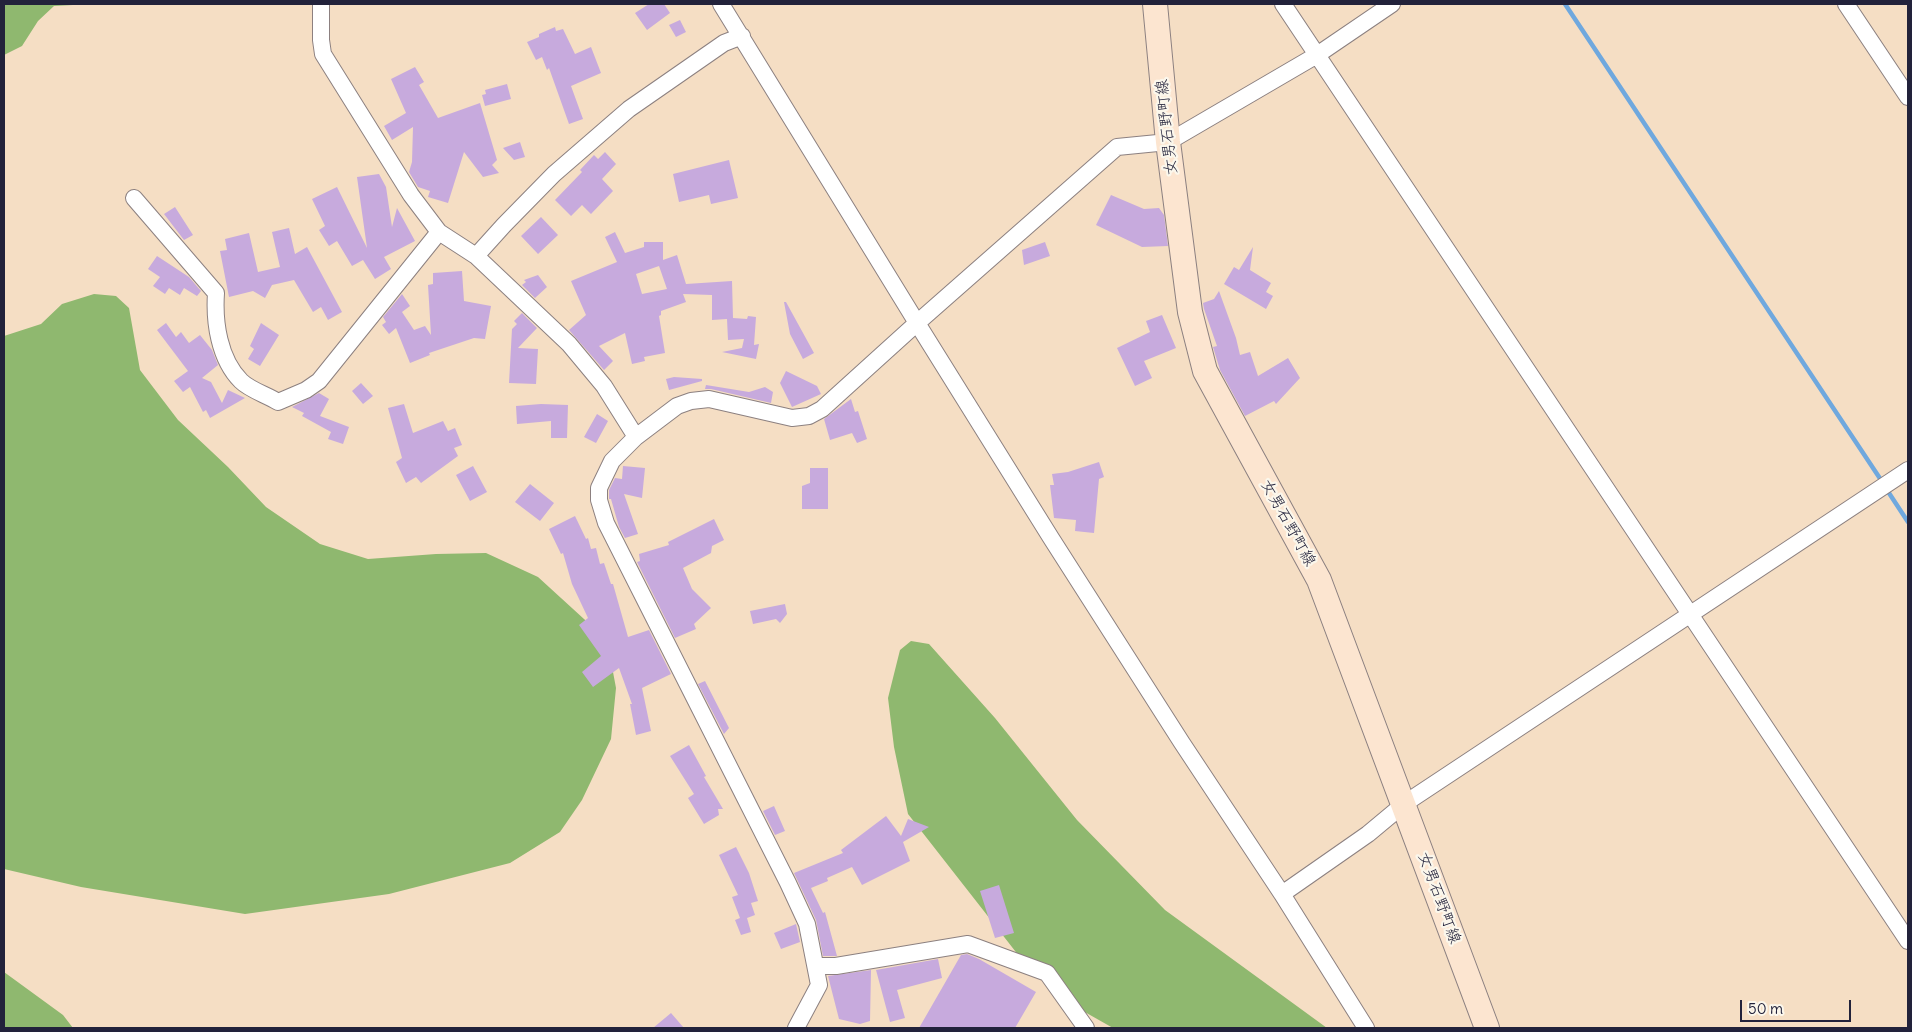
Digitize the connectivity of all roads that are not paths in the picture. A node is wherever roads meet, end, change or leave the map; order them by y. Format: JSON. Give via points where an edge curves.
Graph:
{"nodes":[{"id":1,"x":321,"y":4,"type":"edge"},
{"id":2,"x":721,"y":4,"type":"edge"},
{"id":3,"x":1155,"y":4,"type":"edge"},
{"id":4,"x":1283,"y":4,"type":"edge"},
{"id":5,"x":1392,"y":4,"type":"edge"},
{"id":6,"x":1846,"y":4,"type":"edge"},
{"id":7,"x":742,"y":36,"type":"junction"},
{"id":8,"x":1317,"y":55,"type":"junction"},
{"id":9,"x":1908,"y":97,"type":"edge"},
{"id":10,"x":1168,"y":142,"type":"junction"},
{"id":11,"x":134,"y":198,"type":"dead end"},
{"id":12,"x":439,"y":232,"type":"junction"},
{"id":13,"x":476,"y":256,"type":"junction"},
{"id":14,"x":917,"y":323,"type":"junction"},
{"id":15,"x":636,"y":437,"type":"junction"},
{"id":16,"x":1908,"y":470,"type":"edge"},
{"id":17,"x":1691,"y":615,"type":"junction"},
{"id":18,"x":1404,"y":804,"type":"junction"},
{"id":19,"x":1282,"y":894,"type":"junction"},
{"id":20,"x":1908,"y":942,"type":"edge"},
{"id":21,"x":816,"y":966,"type":"junction"},
{"id":22,"x":796,"y":1028,"type":"edge"},
{"id":23,"x":1086,"y":1028,"type":"edge"},
{"id":24,"x":1366,"y":1028,"type":"edge"},
{"id":25,"x":1487,"y":1028,"type":"edge"}],
"edges":[{"from":1,"to":12,"type":"street","via":[[323,54],[410,195]]},
{"from":2,"to":7,"type":"street"},
{"from":3,"to":10,"type":"main road","name":"女男石野町線"},
{"from":4,"to":8,"type":"street"},
{"from":5,"to":8,"type":"street"},
{"from":6,"to":9,"type":"street"},
{"from":7,"to":13,"type":"street","via":[[724,42],[629,109],[554,174]]},
{"from":7,"to":14,"type":"street"},
{"from":8,"to":10,"type":"street"},
{"from":8,"to":17,"type":"street"},
{"from":10,"to":14,"type":"street","via":[[1117,146]]},
{"from":10,"to":18,"type":"main road","name":"女男石野町線","via":[[1190,312],[1205,371],[1319,580]]},
{"from":11,"to":12,"type":"street","via":[[216,293],[215,314],[227,362],[242,382],[278,402],[319,381]]},
{"from":12,"to":13,"type":"street"},
{"from":13,"to":15,"type":"street","via":[[568,344],[604,386]]},
{"from":14,"to":15,"type":"street","via":[[822,409],[810,416],[792,418],[709,399],[691,401],[678,406]]},
{"from":14,"to":19,"type":"street","via":[[1182,743]]},
{"from":15,"to":21,"type":"street","via":[[612,461],[599,488],[606,523],[788,883],[807,924]]},
{"from":16,"to":17,"type":"street"},
{"from":17,"to":18,"type":"street"},
{"from":17,"to":20,"type":"street"},
{"from":18,"to":19,"type":"street","via":[[1368,834]]},
{"from":18,"to":25,"type":"main road","name":"女男石野町線"},
{"from":19,"to":24,"type":"street"},
{"from":21,"to":22,"type":"street","via":[[819,985]]},
{"from":21,"to":23,"type":"street","via":[[836,966],[968,944],[1047,973]]}]}
